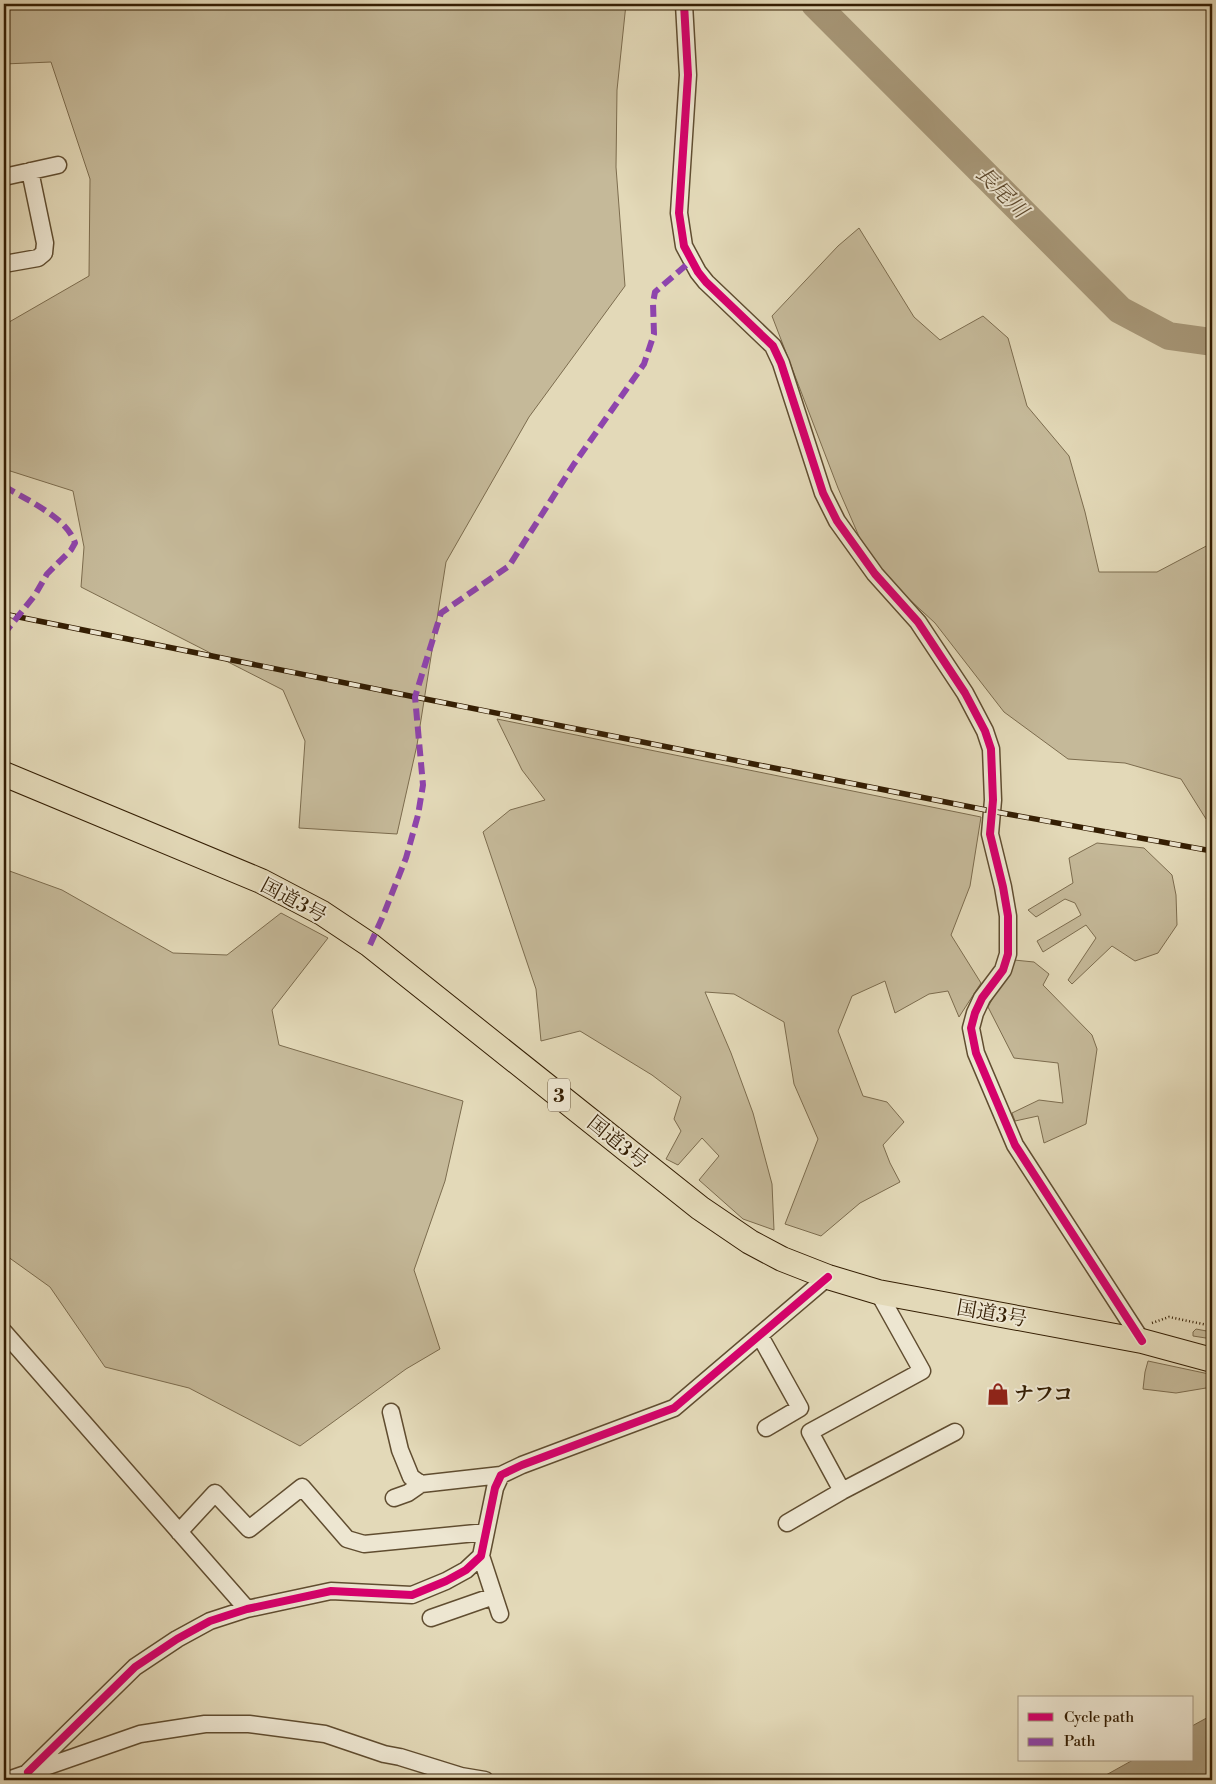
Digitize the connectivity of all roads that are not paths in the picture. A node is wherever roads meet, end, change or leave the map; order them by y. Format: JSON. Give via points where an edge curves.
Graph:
{"nodes":[{"id":1,"x":684,"y":4,"type":"edge"},
{"id":2,"x":58,"y":165,"type":"dead end"},
{"id":3,"x":30,"y":172,"type":"junction"},
{"id":4,"x":4,"y":177,"type":"edge"},
{"id":5,"x":4,"y":264,"type":"edge"},
{"id":6,"x":4,"y":774,"type":"edge"},
{"id":7,"x":828,"y":1277,"type":"junction"},
{"id":8,"x":878,"y":1292,"type":"junction"},
{"id":9,"x":4,"y":1332,"type":"edge"},
{"id":10,"x":1138,"y":1335,"type":"junction"},
{"id":11,"x":760,"y":1336,"type":"junction"},
{"id":12,"x":1212,"y":1345,"type":"edge"},
{"id":13,"x":1212,"y":1360,"type":"edge"},
{"id":14,"x":391,"y":1412,"type":"dead end"},
{"id":15,"x":766,"y":1428,"type":"dead end"},
{"id":16,"x":955,"y":1432,"type":"dead end"},
{"id":17,"x":501,"y":1474,"type":"junction"},
{"id":18,"x":421,"y":1484,"type":"junction"},
{"id":19,"x":842,"y":1491,"type":"junction"},
{"id":20,"x":394,"y":1498,"type":"dead end"},
{"id":21,"x":787,"y":1523,"type":"dead end"},
{"id":22,"x":178,"y":1532,"type":"junction"},
{"id":23,"x":486,"y":1532,"type":"junction"},
{"id":24,"x":482,"y":1556,"type":"junction"},
{"id":25,"x":494,"y":1596,"type":"junction"},
{"id":26,"x":247,"y":1609,"type":"junction"},
{"id":27,"x":500,"y":1614,"type":"dead end"},
{"id":28,"x":431,"y":1618,"type":"dead end"},
{"id":29,"x":28,"y":1772,"type":"junction"},
{"id":30,"x":8,"y":1780,"type":"edge"},
{"id":31,"x":485,"y":1780,"type":"edge"}],
"edges":[{"from":1,"to":10,"type":"street","via":[[688,75],[679,213],[684,246],[706,282],[772,346],[781,363],[823,493],[836,521],[864,560],[918,622],[965,693],[985,731],[991,749],[990,834],[1008,916],[1008,954],[1003,970],[975,1013],[971,1028],[976,1053],[1016,1145]]},
{"from":2,"to":3,"type":"street"},
{"from":3,"to":4,"type":"street"},
{"from":3,"to":5,"type":"street","via":[[45,243],[44,253],[38,258]]},
{"from":6,"to":7,"type":"highway","name":"国道3号","number":"3","via":[[261,881],[322,913],[370,945],[716,1220],[782,1259]]},
{"from":7,"to":8,"type":"highway","name":"国道3号","number":"3"},
{"from":7,"to":11,"type":"street"},
{"from":8,"to":10,"type":"highway","name":"国道3号","number":"3"},
{"from":8,"to":19,"type":"street","via":[[922,1371],[810,1432]]},
{"from":9,"to":22,"type":"street"},
{"from":10,"to":12,"type":"highway","name":"国道3号","number":"3"},
{"from":10,"to":13,"type":"highway","name":"国道3号","number":"3"},
{"from":11,"to":15,"type":"street","via":[[800,1408]]},
{"from":11,"to":17,"type":"street","via":[[674,1408]]},
{"from":14,"to":18,"type":"street","via":[[400,1450],[411,1477]]},
{"from":16,"to":19,"type":"street"},
{"from":17,"to":18,"type":"street"},
{"from":17,"to":23,"type":"street"},
{"from":18,"to":20,"type":"street"},
{"from":19,"to":21,"type":"street"},
{"from":22,"to":23,"type":"street","via":[[215,1493],[249,1529],[302,1487],[346,1539],[364,1544]]},
{"from":22,"to":26,"type":"street"},
{"from":23,"to":24,"type":"street"},
{"from":24,"to":25,"type":"street"},
{"from":24,"to":26,"type":"street","via":[[466,1570],[412,1595],[331,1591]]},
{"from":25,"to":27,"type":"street"},
{"from":25,"to":28,"type":"street"},
{"from":26,"to":29,"type":"street","via":[[210,1621],[136,1667]]},
{"from":29,"to":30,"type":"street"},
{"from":29,"to":31,"type":"street","via":[[140,1734],[205,1724],[249,1724],[324,1734],[384,1754]]}]}
